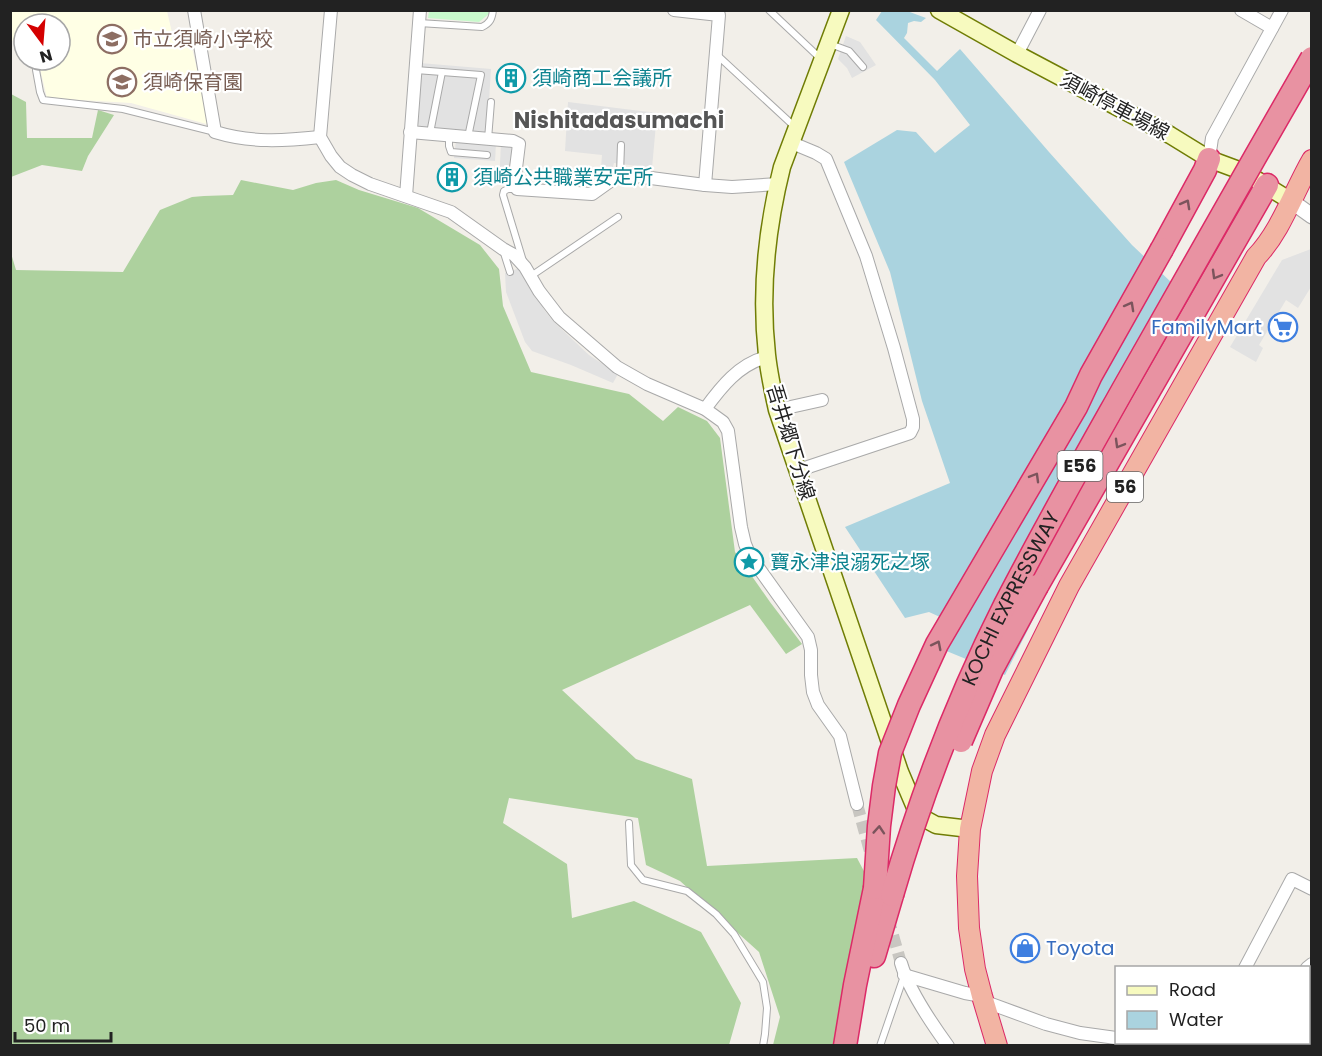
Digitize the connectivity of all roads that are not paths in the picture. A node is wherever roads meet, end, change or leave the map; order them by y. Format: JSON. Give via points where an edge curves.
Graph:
{"nodes":[{"id":1,"x":194,"y":10,"type":"edge"},
{"id":2,"x":331,"y":10,"type":"edge"},
{"id":3,"x":493,"y":10,"type":"edge"},
{"id":4,"x":674,"y":10,"type":"edge"},
{"id":5,"x":769,"y":10,"type":"edge"},
{"id":6,"x":841,"y":10,"type":"edge"},
{"id":7,"x":939,"y":10,"type":"edge"},
{"id":8,"x":1040,"y":10,"type":"edge"},
{"id":9,"x":1241,"y":10,"type":"edge"},
{"id":10,"x":1282,"y":10,"type":"edge"},
{"id":11,"x":690,"y":11,"type":"edge"},
{"id":12,"x":420,"y":17,"type":"edge"},
{"id":13,"x":1272,"y":28,"type":"junction"},
{"id":14,"x":830,"y":44,"type":"junction"},
{"id":15,"x":716,"y":54,"type":"junction"},
{"id":16,"x":1017,"y":54,"type":"junction"},
{"id":17,"x":1311,"y":58,"type":"edge"},
{"id":18,"x":823,"y":61,"type":"junction"},
{"id":19,"x":863,"y":67,"type":"dead end"},
{"id":20,"x":415,"y":70,"type":"junction"},
{"id":21,"x":36,"y":72,"type":"edge"},
{"id":22,"x":442,"y":72,"type":"junction"},
{"id":23,"x":491,"y":102,"type":"dead end"},
{"id":24,"x":215,"y":132,"type":"junction"},
{"id":25,"x":410,"y":132,"type":"junction"},
{"id":26,"x":430,"y":133,"type":"junction"},
{"id":27,"x":450,"y":135,"type":"junction"},
{"id":28,"x":794,"y":136,"type":"junction"},
{"id":29,"x":320,"y":137,"type":"junction"},
{"id":30,"x":468,"y":137,"type":"junction"},
{"id":31,"x":488,"y":138,"type":"junction"},
{"id":32,"x":621,"y":145,"type":"dead end"},
{"id":33,"x":487,"y":155,"type":"dead end"},
{"id":34,"x":1209,"y":159,"type":"junction"},
{"id":35,"x":1311,"y":160,"type":"edge"},
{"id":36,"x":620,"y":174,"type":"junction"},
{"id":37,"x":778,"y":184,"type":"junction"},
{"id":38,"x":705,"y":185,"type":"junction"},
{"id":39,"x":1267,"y":185,"type":"junction"},
{"id":40,"x":517,"y":189,"type":"junction"},
{"id":41,"x":406,"y":196,"type":"junction"},
{"id":42,"x":1292,"y":201,"type":"junction"},
{"id":43,"x":1311,"y":216,"type":"edge"},
{"id":44,"x":618,"y":217,"type":"dead end"},
{"id":45,"x":502,"y":249,"type":"junction"},
{"id":46,"x":528,"y":271,"type":"junction"},
{"id":47,"x":510,"y":272,"type":"dead end"},
{"id":48,"x":767,"y":357,"type":"junction"},
{"id":49,"x":822,"y":400,"type":"dead end"},
{"id":50,"x":705,"y":409,"type":"junction"},
{"id":51,"x":777,"y":410,"type":"junction"},
{"id":52,"x":799,"y":470,"type":"junction"},
{"id":53,"x":857,"y":804,"type":"tunnel mouth"},
{"id":54,"x":629,"y":823,"type":"dead end"},
{"id":55,"x":970,"y":829,"type":"junction"},
{"id":56,"x":1311,"y":889,"type":"edge"},
{"id":57,"x":889,"y":892,"type":"junction"},
{"id":58,"x":1246,"y":966,"type":"edge"},
{"id":59,"x":902,"y":969,"type":"junction"},
{"id":60,"x":983,"y":999,"type":"junction"},
{"id":61,"x":1115,"y":1038,"type":"edge"},
{"id":62,"x":763,"y":1046,"type":"edge"},
{"id":63,"x":845,"y":1046,"type":"edge"},
{"id":64,"x":854,"y":1046,"type":"edge"},
{"id":65,"x":880,"y":1046,"type":"edge"},
{"id":66,"x":948,"y":1046,"type":"edge"},
{"id":67,"x":998,"y":1046,"type":"edge"}],
"edges":[{"from":1,"to":24,"type":"street"},
{"from":2,"to":29,"type":"street"},
{"from":3,"to":12,"type":"lane","via":[[489,23],[482,27]]},
{"from":4,"to":11,"type":"street"},
{"from":5,"to":18,"type":"lane"},
{"from":6,"to":14,"type":"main road","name":"吾井郷下分線"},
{"from":7,"to":16,"type":"main road","name":"須崎停車場線"},
{"from":8,"to":16,"type":"street"},
{"from":9,"to":13,"type":"street"},
{"from":10,"to":13,"type":"street"},
{"from":11,"to":15,"type":"street","via":[[719,15]]},
{"from":12,"to":20,"type":"street"},
{"from":13,"to":34,"type":"street","via":[[1212,138]]},
{"from":14,"to":18,"type":"main road","name":"吾井郷下分線"},
{"from":14,"to":19,"type":"lane","via":[[849,51]]},
{"from":15,"to":28,"type":"lane"},
{"from":15,"to":38,"type":"street"},
{"from":16,"to":34,"type":"main road","name":"須崎停車場線"},
{"from":17,"to":57,"type":"highway","name":"KOCHI EXPRESSWAY","number":"E56","bridge":true,"via":[[1004,606],[940,752]]},
{"from":18,"to":28,"type":"main road","name":"吾井郷下分線"},
{"from":20,"to":22,"type":"lane"},
{"from":20,"to":25,"type":"street"},
{"from":21,"to":24,"type":"lane","via":[[43,100],[123,109]]},
{"from":22,"to":26,"type":"lane"},
{"from":22,"to":30,"type":"lane","via":[[481,75]]},
{"from":23,"to":31,"type":"lane"},
{"from":24,"to":29,"type":"street","via":[[254,140]]},
{"from":25,"to":26,"type":"street"},
{"from":25,"to":41,"type":"street"},
{"from":26,"to":27,"type":"street"},
{"from":27,"to":30,"type":"street"},
{"from":27,"to":33,"type":"lane","via":[[451,152]]},
{"from":28,"to":37,"type":"main road","name":"吾井郷下分線"},
{"from":28,"to":52,"type":"street","via":[[826,159],[866,256],[913,419],[910,433]]},
{"from":29,"to":41,"type":"street","via":[[340,167],[370,184]]},
{"from":30,"to":31,"type":"street"},
{"from":31,"to":40,"type":"street","via":[[519,144],[514,184]]},
{"from":32,"to":36,"type":"lane"},
{"from":34,"to":39,"type":"main road","name":"須崎停車場線"},
{"from":57,"to":34,"type":"highway","one_way":true,"bridge":true,"via":[[879,826],[890,753],[909,705],[937,644],[1076,407]]},
{"from":35,"to":42,"type":"highway","number":"56"},
{"from":36,"to":38,"type":"street"},
{"from":36,"to":40,"type":"street","via":[[592,194]]},
{"from":37,"to":38,"type":"street"},
{"from":37,"to":48,"type":"main road","name":"吾井郷下分線","via":[[765,275]]},
{"from":39,"to":42,"type":"main road","name":"須崎停車場線"},
{"from":39,"to":57,"type":"highway","one_way":true,"bridge":true,"via":[[992,669],[915,850]]},
{"from":40,"to":46,"type":"lane","via":[[508,189],[503,195]]},
{"from":41,"to":45,"type":"street","via":[[451,212]]},
{"from":42,"to":43,"type":"street"},
{"from":42,"to":55,"type":"highway","number":"56","via":[[1256,257],[1064,595],[995,735],[982,771]]},
{"from":44,"to":46,"type":"lane"},
{"from":45,"to":46,"type":"street","via":[[514,255]]},
{"from":45,"to":47,"type":"lane"},
{"from":46,"to":50,"type":"street","via":[[556,319],[617,367]]},
{"from":48,"to":50,"type":"street","via":[[741,368]]},
{"from":48,"to":51,"type":"main road","name":"吾井郷下分線"},
{"from":49,"to":51,"type":"street"},
{"from":50,"to":53,"type":"street","via":[[723,422],[728,431],[741,527],[750,556],[808,637],[813,692],[840,736]]},
{"from":51,"to":52,"type":"main road","name":"吾井郷下分線"},
{"from":52,"to":55,"type":"main road","name":"吾井郷下分線","via":[[892,751],[917,812],[936,825]]},
{"from":54,"to":62,"type":"lane","via":[[631,865],[643,880],[687,891],[716,914],[740,943],[763,982],[767,1008]]},
{"from":55,"to":60,"type":"highway","number":"56","via":[[969,928]]},
{"from":56,"to":58,"type":"street","via":[[1293,879]]},
{"from":57,"to":63,"type":"highway","via":[[855,985]]},
{"from":57,"to":64,"type":"highway","name":"KOCHI EXPRESSWAY","number":"E56"},
{"from":59,"to":60,"type":"street"},
{"from":59,"to":65,"type":"lane"},
{"from":59,"to":66,"type":"street"},
{"from":60,"to":61,"type":"street","via":[[1046,1024]]},
{"from":60,"to":67,"type":"highway","number":"56"}]}
